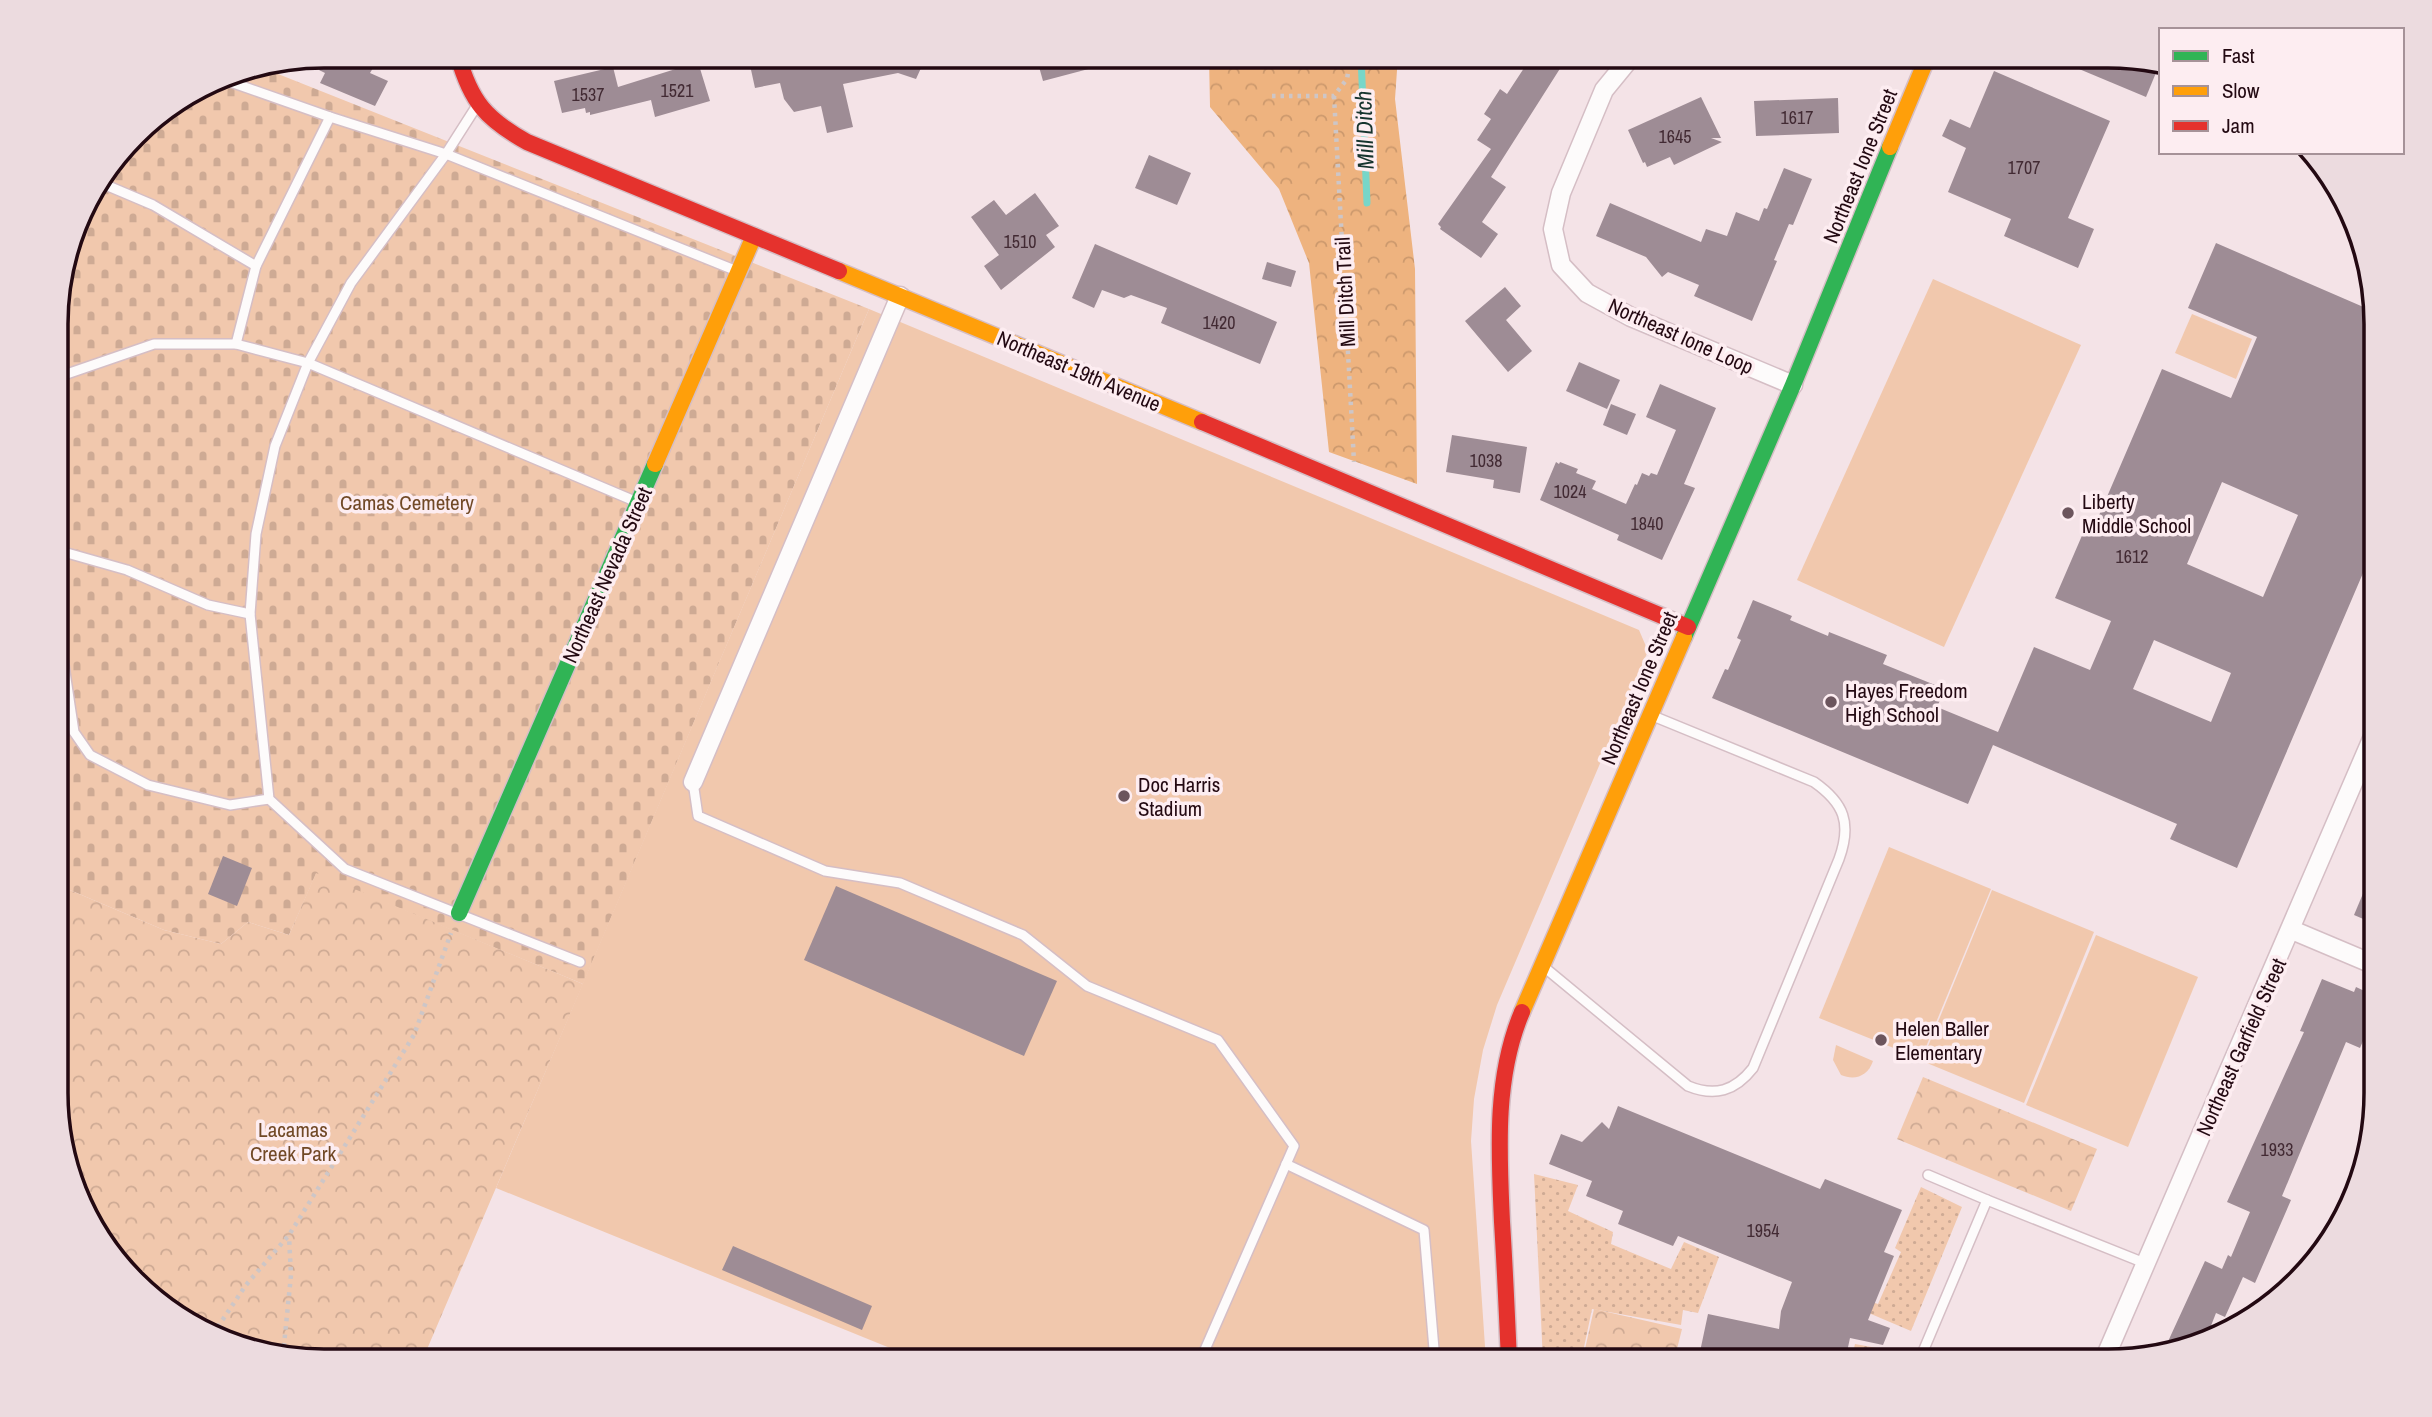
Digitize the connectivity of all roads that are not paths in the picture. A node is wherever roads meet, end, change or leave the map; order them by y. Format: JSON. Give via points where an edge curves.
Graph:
{"nodes":[{"id":1,"x":461,"y":68,"type":"edge"},
{"id":2,"x":1622,"y":68,"type":"edge"},
{"id":3,"x":1923,"y":68,"type":"edge"},
{"id":4,"x":236,"y":84,"type":"edge"},
{"id":5,"x":477,"y":105,"type":"junction"},
{"id":6,"x":330,"y":117,"type":"junction"},
{"id":7,"x":446,"y":154,"type":"junction"},
{"id":8,"x":109,"y":186,"type":"edge"},
{"id":9,"x":754,"y":236,"type":"junction"},
{"id":10,"x":256,"y":266,"type":"junction"},
{"id":11,"x":738,"y":272,"type":"junction"},
{"id":12,"x":900,"y":296,"type":"junction"},
{"id":13,"x":236,"y":344,"type":"junction"},
{"id":14,"x":308,"y":363,"type":"junction"},
{"id":15,"x":68,"y":374,"type":"edge"},
{"id":16,"x":1793,"y":385,"type":"junction"},
{"id":17,"x":638,"y":503,"type":"junction"},
{"id":18,"x":68,"y":553,"type":"edge"},
{"id":19,"x":250,"y":614,"type":"junction"},
{"id":20,"x":1688,"y":627,"type":"junction"},
{"id":21,"x":68,"y":692,"type":"edge"},
{"id":22,"x":1651,"y":715,"type":"junction"},
{"id":23,"x":2364,"y":758,"type":"edge"},
{"id":24,"x":693,"y":782,"type":"joint"},
{"id":25,"x":269,"y":799,"type":"junction"},
{"id":26,"x":459,"y":913,"type":"junction"},
{"id":27,"x":2292,"y":930,"type":"junction"},
{"id":28,"x":2364,"y":960,"type":"edge"},
{"id":29,"x":580,"y":962,"type":"dead end"},
{"id":30,"x":1542,"y":966,"type":"junction"},
{"id":31,"x":1286,"y":1164,"type":"junction"},
{"id":32,"x":1928,"y":1175,"type":"dead end"},
{"id":33,"x":1987,"y":1200,"type":"junction"},
{"id":34,"x":2147,"y":1264,"type":"junction"},
{"id":35,"x":1205,"y":1349,"type":"edge"},
{"id":36,"x":1434,"y":1349,"type":"edge"},
{"id":37,"x":1508,"y":1349,"type":"edge"},
{"id":38,"x":1924,"y":1349,"type":"edge"},
{"id":39,"x":2109,"y":1349,"type":"edge"}],
"edges":[{"from":1,"to":5,"type":"street"},
{"from":2,"to":16,"type":"street","name":"Northeast Ione Loop","via":[[1604,90],[1561,194],[1553,229],[1561,265],[1587,293],[1631,317]]},
{"from":3,"to":16,"type":"street","name":"Northeast Ione Street"},
{"from":4,"to":6,"type":"lane"},
{"from":5,"to":7,"type":"lane"},
{"from":5,"to":9,"type":"street","name":"Northeast 19th Avenue","via":[[498,127],[527,142]]},
{"from":6,"to":7,"type":"lane"},
{"from":6,"to":10,"type":"lane"},
{"from":7,"to":11,"type":"lane"},
{"from":7,"to":14,"type":"lane","via":[[351,283]]},
{"from":8,"to":10,"type":"lane","via":[[153,205]]},
{"from":9,"to":11,"type":"street","name":"Northeast Nevada Street"},
{"from":9,"to":12,"type":"street","name":"Northeast 19th Avenue"},
{"from":10,"to":13,"type":"lane"},
{"from":11,"to":17,"type":"street","name":"Northeast Nevada Street"},
{"from":12,"to":20,"type":"street","name":"Northeast 19th Avenue"},
{"from":12,"to":24,"type":"street"},
{"from":13,"to":14,"type":"lane"},
{"from":13,"to":15,"type":"lane","via":[[154,344]]},
{"from":14,"to":17,"type":"lane"},
{"from":14,"to":19,"type":"lane","via":[[275,446],[256,534]]},
{"from":16,"to":20,"type":"street","name":"Northeast Ione Street"},
{"from":17,"to":26,"type":"street","name":"Northeast Nevada Street"},
{"from":18,"to":19,"type":"lane","via":[[127,570],[208,606]]},
{"from":19,"to":25,"type":"lane"},
{"from":20,"to":22,"type":"street","name":"Northeast Ione Street"},
{"from":21,"to":25,"type":"lane","via":[[74,732],[90,755],[148,785],[230,805]]},
{"from":22,"to":30,"type":"street","name":"Northeast Ione Street"},
{"from":22,"to":30,"type":"lane","via":[[1814,782],[1840,806],[1846,824],[1839,859],[1753,1068],[1744,1080],[1717,1093],[1688,1086]]},
{"from":23,"to":27,"type":"street","name":"Northeast Garfield Street"},
{"from":24,"to":31,"type":"lane","via":[[698,816],[825,870],[900,883],[1023,935],[1087,986],[1217,1040],[1294,1146]]},
{"from":25,"to":26,"type":"lane","via":[[345,869]]},
{"from":26,"to":29,"type":"lane"},
{"from":27,"to":28,"type":"street"},
{"from":27,"to":34,"type":"street","name":"Northeast Garfield Street"},
{"from":30,"to":37,"type":"street","name":"Northeast Ione Street","via":[[1517,1024],[1505,1070],[1500,1118]]},
{"from":31,"to":35,"type":"lane"},
{"from":31,"to":36,"type":"lane","via":[[1424,1230]]},
{"from":32,"to":33,"type":"lane"},
{"from":33,"to":34,"type":"lane"},
{"from":33,"to":38,"type":"lane"},
{"from":34,"to":39,"type":"street","name":"Northeast Garfield Street"}]}
